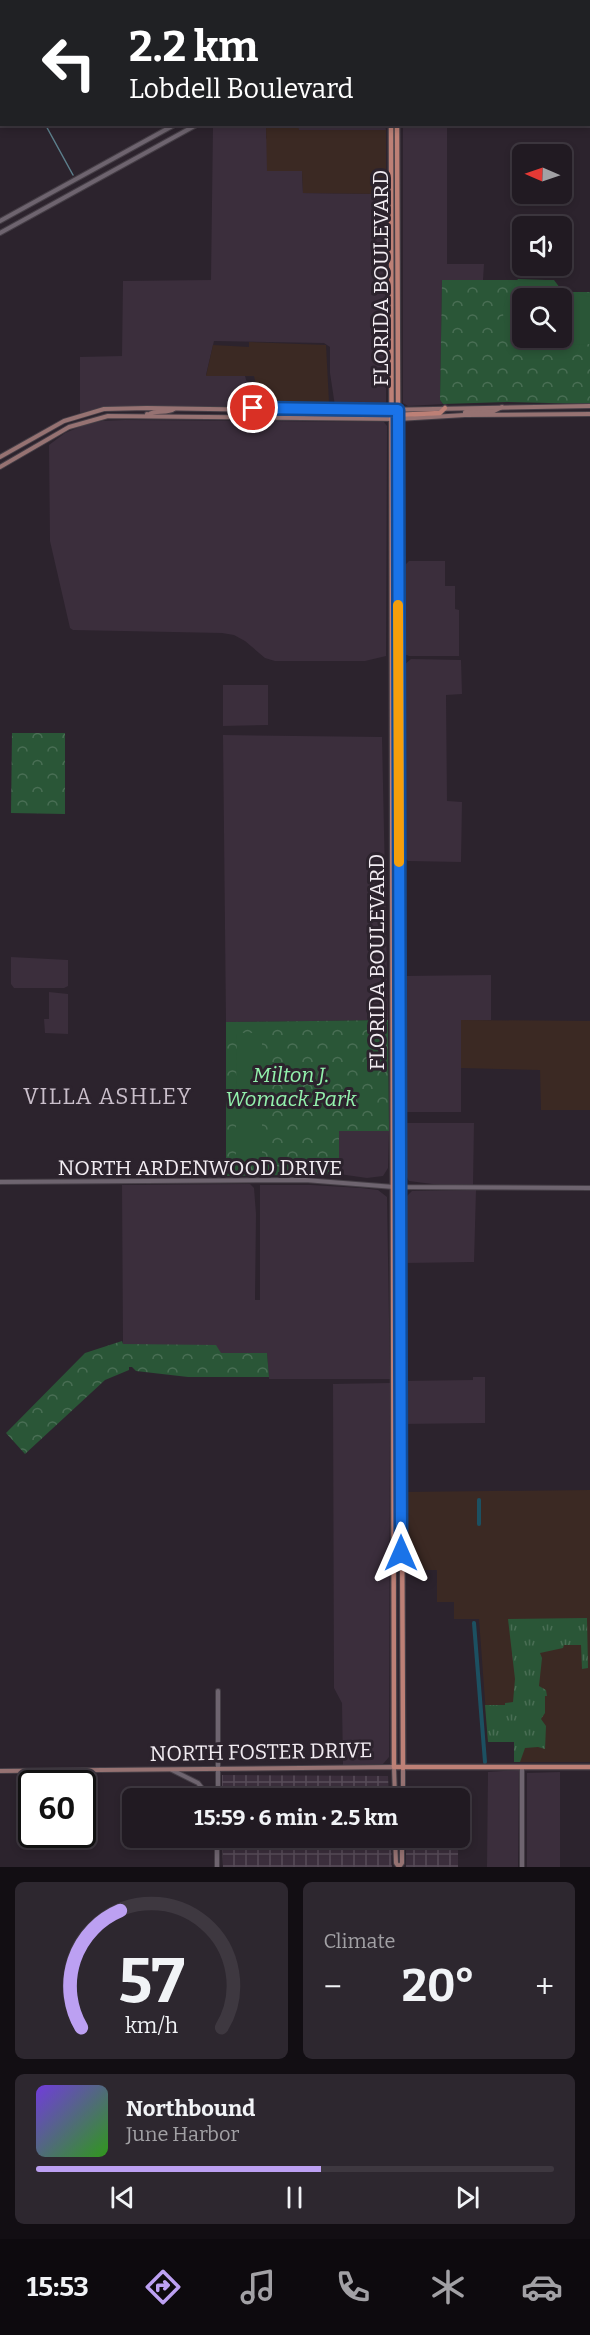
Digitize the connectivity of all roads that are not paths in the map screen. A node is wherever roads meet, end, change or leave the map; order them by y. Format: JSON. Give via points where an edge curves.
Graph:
{"nodes":[{"id":1,"x":172,"y":126,"type":"edge"},
{"id":2,"x":194,"y":126,"type":"edge"},
{"id":3,"x":391,"y":126,"type":"edge"},
{"id":4,"x":397,"y":126,"type":"edge"},
{"id":5,"x":394,"y":180,"type":"junction"},
{"id":6,"x":0,"y":220,"type":"edge"},
{"id":7,"x":0,"y":233,"type":"edge"},
{"id":8,"x":503,"y":406,"type":"junction"},
{"id":9,"x":590,"y":406,"type":"edge"},
{"id":10,"x":147,"y":408,"type":"junction"},
{"id":11,"x":175,"y":408,"type":"junction"},
{"id":12,"x":253,"y":408,"type":"junction"},
{"id":13,"x":445,"y":408,"type":"joint"},
{"id":14,"x":282,"y":409,"type":"junction"},
{"id":15,"x":395,"y":414,"type":"junction"},
{"id":16,"x":590,"y":414,"type":"edge"},
{"id":17,"x":465,"y":415,"type":"junction"},
{"id":18,"x":147,"y":416,"type":"junction"},
{"id":19,"x":226,"y":417,"type":"junction"},
{"id":20,"x":259,"y":417,"type":"junction"},
{"id":21,"x":46,"y":429,"type":"junction"},
{"id":22,"x":46,"y":440,"type":"junction"},
{"id":23,"x":0,"y":457,"type":"edge"},
{"id":24,"x":0,"y":467,"type":"edge"},
{"id":25,"x":392,"y":512,"type":"junction"},
{"id":26,"x":398,"y":512,"type":"junction"},
{"id":27,"x":393,"y":699,"type":"junction"},
{"id":28,"x":399,"y":718,"type":"junction"},
{"id":29,"x":397,"y":1027,"type":"junction"},
{"id":30,"x":0,"y":1182,"type":"edge"},
{"id":31,"x":397,"y":1187,"type":"junction"},
{"id":32,"x":590,"y":1188,"type":"edge"},
{"id":33,"x":394,"y":1266,"type":"junction"},
{"id":34,"x":400,"y":1266,"type":"junction"},
{"id":35,"x":398,"y":1513,"type":"junction"},
{"id":36,"x":398,"y":1593,"type":"junction"},
{"id":37,"x":218,"y":1691,"type":"dead end"},
{"id":38,"x":394,"y":1767,"type":"junction"},
{"id":39,"x":522,"y":1767,"type":"junction"},
{"id":40,"x":590,"y":1767,"type":"edge"},
{"id":41,"x":403,"y":1768,"type":"junction"},
{"id":42,"x":218,"y":1769,"type":"junction"},
{"id":43,"x":172,"y":1770,"type":"junction"},
{"id":44,"x":0,"y":1771,"type":"edge"},
{"id":45,"x":202,"y":1788,"type":"edge"},
{"id":46,"x":218,"y":1788,"type":"edge"},
{"id":47,"x":395,"y":1788,"type":"edge"},
{"id":48,"x":403,"y":1788,"type":"edge"},
{"id":49,"x":217,"y":1848,"type":"edge"},
{"id":50,"x":396,"y":1848,"type":"edge"},
{"id":51,"x":402,"y":1848,"type":"edge"},
{"id":52,"x":217,"y":1867,"type":"edge"},
{"id":53,"x":522,"y":1867,"type":"edge"}],
"edges":[{"from":1,"to":6,"type":"street"},
{"from":2,"to":7,"type":"street"},
{"from":3,"to":5,"type":"main road","name":"FLORIDA BOULEVARD"},
{"from":4,"to":5,"type":"main road","name":"FLORIDA BOULEVARD"},
{"from":5,"to":15,"type":"main road","name":"FLORIDA BOULEVARD"},
{"from":8,"to":9,"type":"main road"},
{"from":8,"to":13,"type":"main road"},
{"from":8,"to":17,"type":"main road"},
{"from":10,"to":11,"type":"main road"},
{"from":10,"to":18,"type":"main road"},
{"from":10,"to":21,"type":"main road","via":[[104,409]]},
{"from":11,"to":12,"type":"main road"},
{"from":11,"to":18,"type":"main road"},
{"from":12,"to":14,"type":"main road"},
{"from":12,"to":19,"type":"main road","via":[[248,414]]},
{"from":13,"to":15,"type":"main road","via":[[434,414]]},
{"from":14,"to":15,"type":"main road"},
{"from":14,"to":20,"type":"main road"},
{"from":15,"to":17,"type":"main road"},
{"from":15,"to":20,"type":"main road"},
{"from":15,"to":25,"type":"main road","name":"FLORIDA BOULEVARD"},
{"from":15,"to":26,"type":"main road","name":"FLORIDA BOULEVARD"},
{"from":16,"to":17,"type":"main road"},
{"from":18,"to":19,"type":"main road"},
{"from":18,"to":22,"type":"main road","via":[[97,418]]},
{"from":19,"to":20,"type":"main road"},
{"from":21,"to":22,"type":"main road"},
{"from":21,"to":23,"type":"main road"},
{"from":22,"to":24,"type":"main road"},
{"from":25,"to":26,"type":"main road"},
{"from":25,"to":27,"type":"main road","name":"FLORIDA BOULEVARD"},
{"from":26,"to":28,"type":"main road","name":"FLORIDA BOULEVARD"},
{"from":27,"to":28,"type":"main road"},
{"from":27,"to":29,"type":"main road","name":"FLORIDA BOULEVARD"},
{"from":28,"to":29,"type":"main road","name":"FLORIDA BOULEVARD"},
{"from":29,"to":31,"type":"main road","name":"FLORIDA BOULEVARD"},
{"from":30,"to":31,"type":"street","name":"NORTH ARDENWOOD DRIVE","via":[[305,1180]]},
{"from":31,"to":32,"type":"street","name":"NORTH ARDENWOOD DRIVE"},
{"from":31,"to":33,"type":"main road","name":"FLORIDA BOULEVARD"},
{"from":31,"to":34,"type":"main road","name":"FLORIDA BOULEVARD"},
{"from":33,"to":34,"type":"main road"},
{"from":33,"to":35,"type":"main road","name":"FLORIDA BOULEVARD"},
{"from":34,"to":35,"type":"main road","name":"FLORIDA BOULEVARD"},
{"from":35,"to":36,"type":"main road","name":"FLORIDA BOULEVARD"},
{"from":36,"to":38,"type":"main road","name":"FLORIDA BOULEVARD"},
{"from":36,"to":41,"type":"main road","name":"FLORIDA BOULEVARD"},
{"from":37,"to":42,"type":"street"},
{"from":38,"to":41,"type":"main road","name":"NORTH FOSTER DRIVE"},
{"from":38,"to":42,"type":"main road","name":"NORTH FOSTER DRIVE"},
{"from":38,"to":47,"type":"main road","name":"FLORIDA BOULEVARD"},
{"from":39,"to":40,"type":"main road","name":"NORTH FOSTER DRIVE"},
{"from":39,"to":41,"type":"main road","name":"NORTH FOSTER DRIVE"},
{"from":39,"to":53,"type":"street"},
{"from":41,"to":48,"type":"main road","name":"FLORIDA BOULEVARD"},
{"from":42,"to":43,"type":"main road","name":"NORTH FOSTER DRIVE"},
{"from":42,"to":46,"type":"street"},
{"from":43,"to":44,"type":"main road","name":"NORTH FOSTER DRIVE"},
{"from":43,"to":45,"type":"street"},
{"from":49,"to":52,"type":"street"},
{"from":50,"to":51,"type":"main road","via":[[399,1867]]}]}
